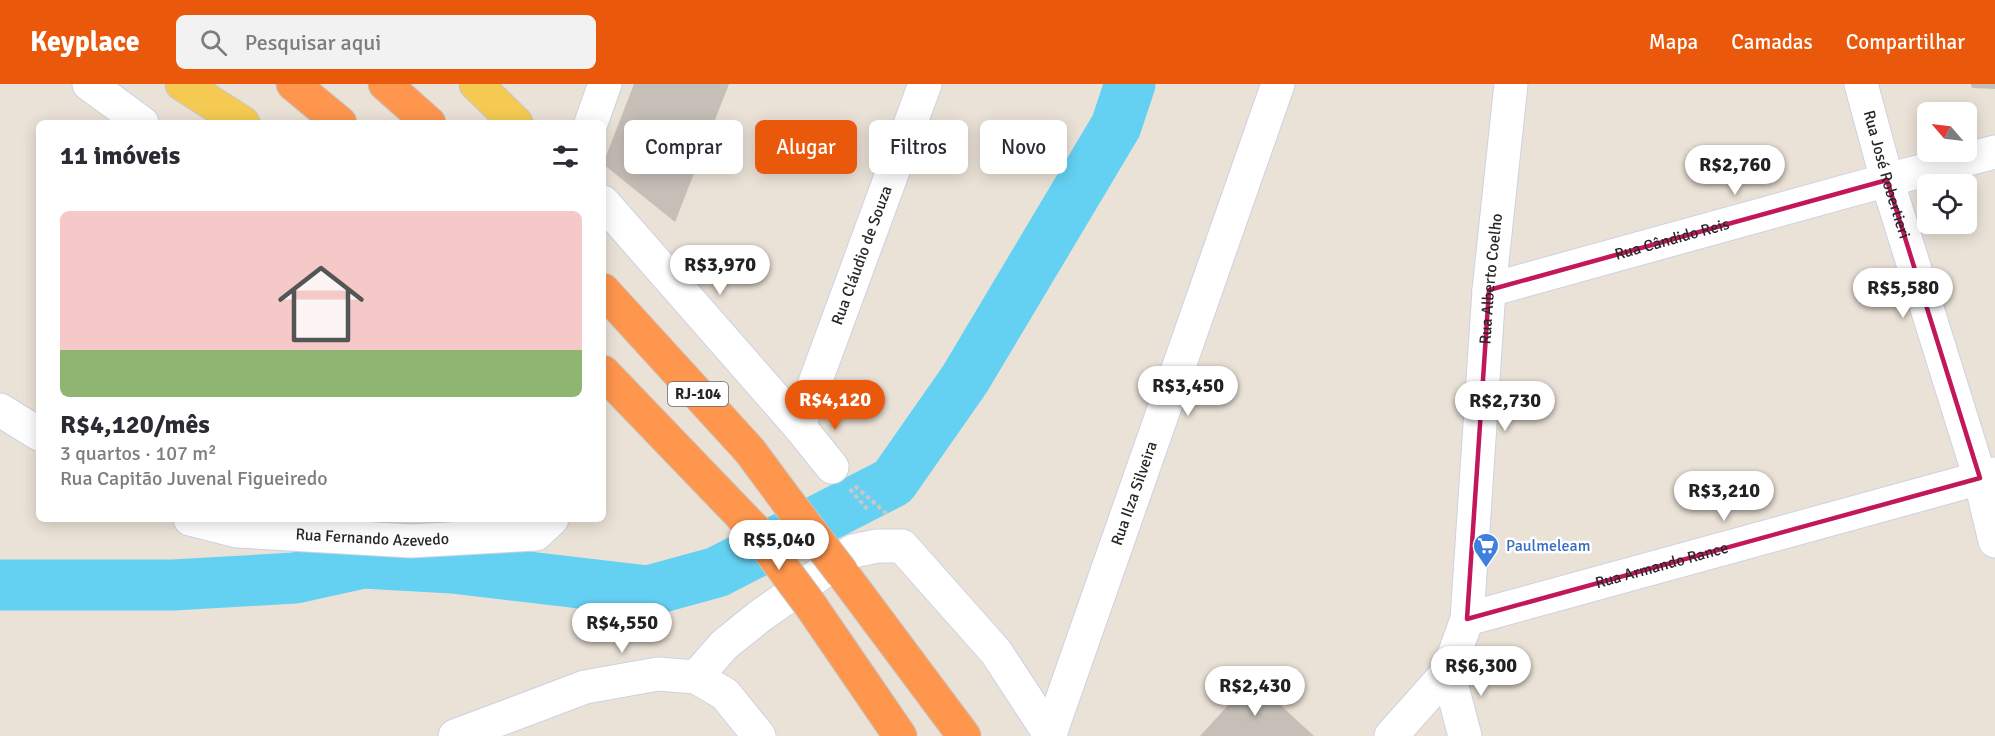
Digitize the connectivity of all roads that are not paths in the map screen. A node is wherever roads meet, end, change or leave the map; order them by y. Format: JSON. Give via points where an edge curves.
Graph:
{"nodes":[{"id":1,"x":89,"y":84,"type":"edge"},
{"id":2,"x":182,"y":84,"type":"edge"},
{"id":3,"x":293,"y":84,"type":"edge"},
{"id":4,"x":385,"y":84,"type":"edge"},
{"id":5,"x":476,"y":84,"type":"edge"},
{"id":6,"x":605,"y":84,"type":"edge"},
{"id":7,"x":925,"y":84,"type":"edge"},
{"id":8,"x":1278,"y":84,"type":"edge"},
{"id":9,"x":1511,"y":84,"type":"edge"},
{"id":10,"x":1861,"y":84,"type":"edge"},
{"id":11,"x":138,"y":120,"type":"edge"},
{"id":12,"x":238,"y":120,"type":"edge"},
{"id":13,"x":336,"y":120,"type":"edge"},
{"id":14,"x":426,"y":120,"type":"edge"},
{"id":15,"x":513,"y":120,"type":"edge"},
{"id":16,"x":592,"y":120,"type":"edge"},
{"id":17,"x":1995,"y":152,"type":"edge"},
{"id":18,"x":1887,"y":180,"type":"junction"},
{"id":19,"x":606,"y":205,"type":"edge"},
{"id":20,"x":1489,"y":290,"type":"junction"},
{"id":21,"x":606,"y":293,"type":"edge"},
{"id":22,"x":606,"y":375,"type":"edge"},
{"id":23,"x":0,"y":410,"type":"edge"},
{"id":24,"x":799,"y":426,"type":"junction"},
{"id":25,"x":36,"y":432,"type":"edge"},
{"id":26,"x":832,"y":467,"type":"road end"},
{"id":27,"x":1987,"y":476,"type":"edge"},
{"id":28,"x":202,"y":522,"type":"edge"},
{"id":29,"x":549,"y":522,"type":"edge"},
{"id":30,"x":1995,"y":541,"type":"edge"},
{"id":31,"x":1467,"y":619,"type":"junction"},
{"id":32,"x":1448,"y":672,"type":"junction"},
{"id":33,"x":696,"y":677,"type":"junction"},
{"id":34,"x":1051,"y":735,"type":"edge"},
{"id":35,"x":454,"y":736,"type":"edge"},
{"id":36,"x":759,"y":736,"type":"edge"},
{"id":37,"x":900,"y":736,"type":"edge"},
{"id":38,"x":964,"y":736,"type":"edge"},
{"id":39,"x":1391,"y":736,"type":"edge"},
{"id":40,"x":1465,"y":736,"type":"edge"}],
"edges":[{"from":1,"to":11,"type":"street"},
{"from":2,"to":12,"type":"main road"},
{"from":3,"to":13,"type":"highway"},
{"from":4,"to":14,"type":"highway"},
{"from":5,"to":15,"type":"main road"},
{"from":6,"to":16,"type":"street"},
{"from":7,"to":24,"type":"street","name":"Rua Cláudio de Souza"},
{"from":8,"to":34,"type":"street","name":"Rua Ilza Silveira"},
{"from":9,"to":20,"type":"street","name":"Rua Alberto Coelho"},
{"from":10,"to":18,"type":"street","name":"Rua José Robertieri"},
{"from":17,"to":18,"type":"street","name":"Rua Cândido Reis"},
{"from":18,"to":20,"type":"street","name":"Rua Cândido Reis"},
{"from":18,"to":27,"type":"street","name":"Rua José Robertieri"},
{"from":19,"to":24,"type":"street"},
{"from":20,"to":31,"type":"street","name":"Rua Alberto Coelho"},
{"from":21,"to":38,"type":"highway","number":"RJ-104","bridge":true,"via":[[750,451]]},
{"from":22,"to":37,"type":"highway","number":"RJ-104","bridge":true,"via":[[753,528]]},
{"from":23,"to":25,"type":"street"},
{"from":24,"to":26,"type":"street"},
{"from":27,"to":30,"type":"street","name":"Rua José Robertieri"},
{"from":27,"to":31,"type":"street","name":"Rua Armando Rance"},
{"from":28,"to":29,"type":"street","name":"Rua Fernando Azevedo","via":[[237,531],[411,541],[536,534]]},
{"from":31,"to":32,"type":"street","name":"Rua Alberto Coelho"},
{"from":32,"to":39,"type":"street","name":"Rua Alberto Coelho"},
{"from":32,"to":40,"type":"street"},
{"from":33,"to":34,"type":"street","via":[[724,645],[760,616],[853,551],[902,546],[996,652]]},
{"from":33,"to":35,"type":"street","via":[[658,674],[585,687]]},
{"from":33,"to":36,"type":"street","via":[[725,694]]}]}
